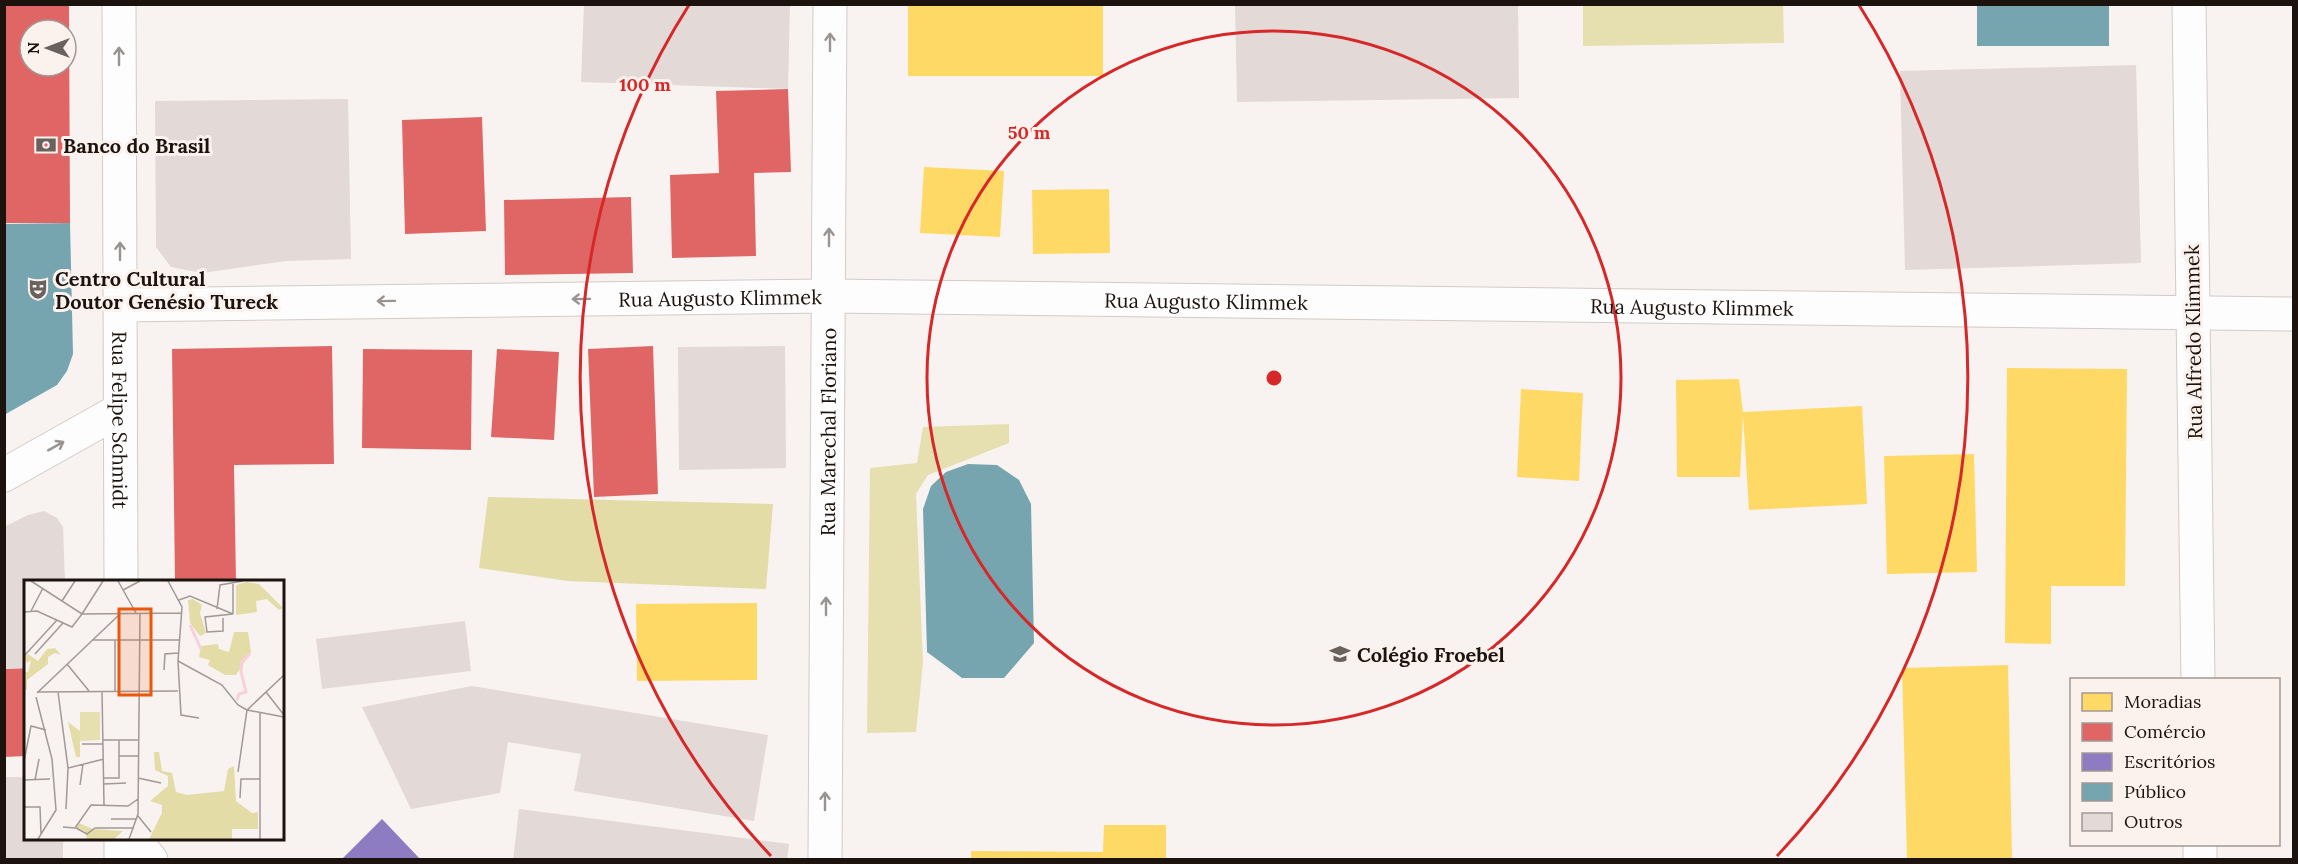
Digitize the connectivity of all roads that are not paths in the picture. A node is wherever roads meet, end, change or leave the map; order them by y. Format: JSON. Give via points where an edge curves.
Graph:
{"nodes":[{"id":1,"x":119,"y":4,"type":"edge"},
{"id":2,"x":830,"y":4,"type":"edge"},
{"id":3,"x":2189,"y":4,"type":"edge"},
{"id":4,"x":828,"y":296,"type":"junction"},
{"id":5,"x":120,"y":305,"type":"junction"},
{"id":6,"x":2193,"y":311,"type":"junction"},
{"id":7,"x":2294,"y":314,"type":"edge"},
{"id":8,"x":120,"y":410,"type":"junction"},
{"id":9,"x":4,"y":474,"type":"edge"},
{"id":10,"x":121,"y":580,"type":"edge"},
{"id":11,"x":2198,"y":678,"type":"edge"},
{"id":12,"x":121,"y":840,"type":"edge"},
{"id":13,"x":135,"y":840,"type":"edge"},
{"id":14,"x":121,"y":860,"type":"edge"},
{"id":15,"x":151,"y":860,"type":"edge"},
{"id":16,"x":825,"y":860,"type":"edge"}],
"edges":[{"from":5,"to":1,"type":"street","name":"Rua Felipe Schmidt","one_way":true},
{"from":4,"to":2,"type":"street","name":"Rua Marechal Floriano","one_way":true},
{"from":3,"to":6,"type":"street","name":"Rua Alfredo Klimmek"},
{"from":4,"to":5,"type":"street","name":"Rua Augusto Klimmek","one_way":true},
{"from":4,"to":6,"type":"street","name":"Rua Augusto Klimmek"},
{"from":16,"to":4,"type":"street","name":"Rua Marechal Floriano","one_way":true},
{"from":5,"to":8,"type":"street","name":"Rua Felipe Schmidt"},
{"from":6,"to":7,"type":"street","name":"Rua Augusto Klimmek"},
{"from":6,"to":11,"type":"street","name":"Rua Alfredo Klimmek"},
{"from":9,"to":8,"type":"street","one_way":true},
{"from":8,"to":10,"type":"street","name":"Rua Felipe Schmidt"},
{"from":12,"to":14,"type":"street"},
{"from":13,"to":15,"type":"street"}]}
